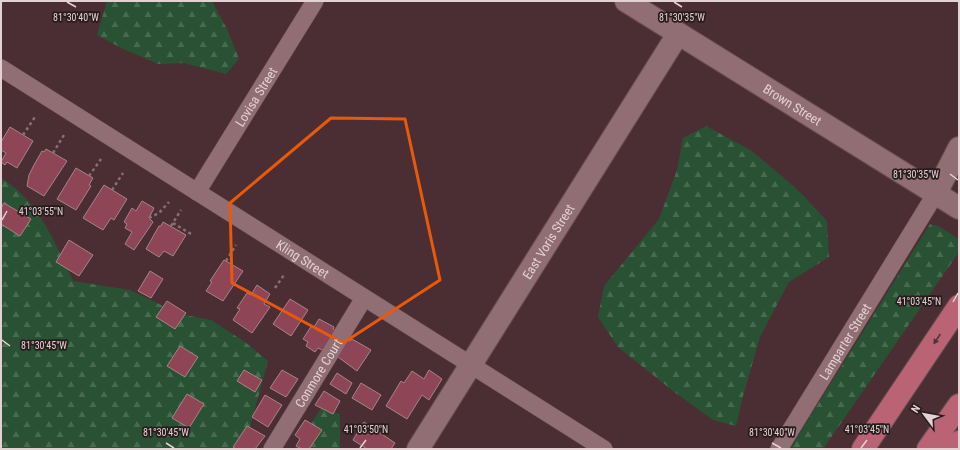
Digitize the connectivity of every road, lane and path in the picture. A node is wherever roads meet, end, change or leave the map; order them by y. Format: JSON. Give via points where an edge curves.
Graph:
{"nodes":[{"id":1,"x":315,"y":1,"type":"edge"},
{"id":2,"x":626,"y":1,"type":"edge"},
{"id":3,"x":678,"y":34,"type":"junction"},
{"id":4,"x":1,"y":68,"type":"edge"},
{"id":5,"x":35,"y":117,"type":"dead end"},
{"id":6,"x":23,"y":135,"type":"dead end"},
{"id":7,"x":64,"y":135,"type":"dead end"},
{"id":8,"x":959,"y":148,"type":"edge"},
{"id":9,"x":53,"y":153,"type":"dead end"},
{"id":10,"x":101,"y":159,"type":"dead end"},
{"id":11,"x":123,"y":173,"type":"dead end"},
{"id":12,"x":89,"y":176,"type":"dead end"},
{"id":13,"x":112,"y":190,"type":"dead end"},
{"id":14,"x":197,"y":192,"type":"junction"},
{"id":15,"x":936,"y":193,"type":"junction"},
{"id":16,"x":168,"y":202,"type":"dead end"},
{"id":17,"x":959,"y":208,"type":"edge"},
{"id":18,"x":181,"y":210,"type":"dead end"},
{"id":19,"x":149,"y":218,"type":"dead end"},
{"id":20,"x":173,"y":223,"type":"junction"},
{"id":21,"x":171,"y":226,"type":"dead end"},
{"id":22,"x":191,"y":234,"type":"dead end"},
{"id":23,"x":236,"y":245,"type":"dead end"},
{"id":24,"x":226,"y":261,"type":"dead end"},
{"id":25,"x":284,"y":275,"type":"dead end"},
{"id":26,"x":275,"y":288,"type":"dead end"},
{"id":27,"x":364,"y":298,"type":"junction"},
{"id":28,"x":959,"y":306,"type":"edge"},
{"id":29,"x":471,"y":364,"type":"junction"},
{"id":30,"x":959,"y":405,"type":"edge"},
{"id":31,"x":959,"y":442,"type":"edge"},
{"id":32,"x":272,"y":449,"type":"edge"},
{"id":33,"x":418,"y":449,"type":"edge"},
{"id":34,"x":604,"y":449,"type":"edge"},
{"id":35,"x":779,"y":449,"type":"edge"},
{"id":36,"x":863,"y":449,"type":"edge"},
{"id":37,"x":928,"y":449,"type":"edge"},
{"id":38,"x":954,"y":449,"type":"edge"}],
"edges":[{"from":1,"to":14,"type":"street","name":"Lovisa Street"},
{"from":2,"to":3,"type":"street","name":"Brown Street"},
{"from":3,"to":15,"type":"street","name":"Brown Street"},
{"from":3,"to":29,"type":"street","name":"East Voris Street"},
{"from":4,"to":14,"type":"street","name":"Kling Street"},
{"from":5,"to":6,"type":"path"},
{"from":7,"to":9,"type":"path"},
{"from":8,"to":15,"type":"street"},
{"from":10,"to":12,"type":"path"},
{"from":11,"to":13,"type":"path"},
{"from":14,"to":27,"type":"street","name":"Kling Street"},
{"from":15,"to":17,"type":"street","name":"Brown Street"},
{"from":15,"to":35,"type":"street","name":"Lamparter Street"},
{"from":16,"to":19,"type":"path","via":[[160,212]]},
{"from":18,"to":20,"type":"path"},
{"from":20,"to":21,"type":"path"},
{"from":20,"to":22,"type":"path"},
{"from":23,"to":24,"type":"path"},
{"from":25,"to":26,"type":"path"},
{"from":27,"to":29,"type":"street","name":"Kling Street"},
{"from":27,"to":32,"type":"street","name":"Conmore Court"},
{"from":28,"to":36,"type":"highway","one_way":true},
{"from":29,"to":33,"type":"street","name":"East Voris Street"},
{"from":29,"to":34,"type":"street","name":"Kling Street"},
{"from":30,"to":37,"type":"highway"},
{"from":31,"to":38,"type":"highway"}]}
